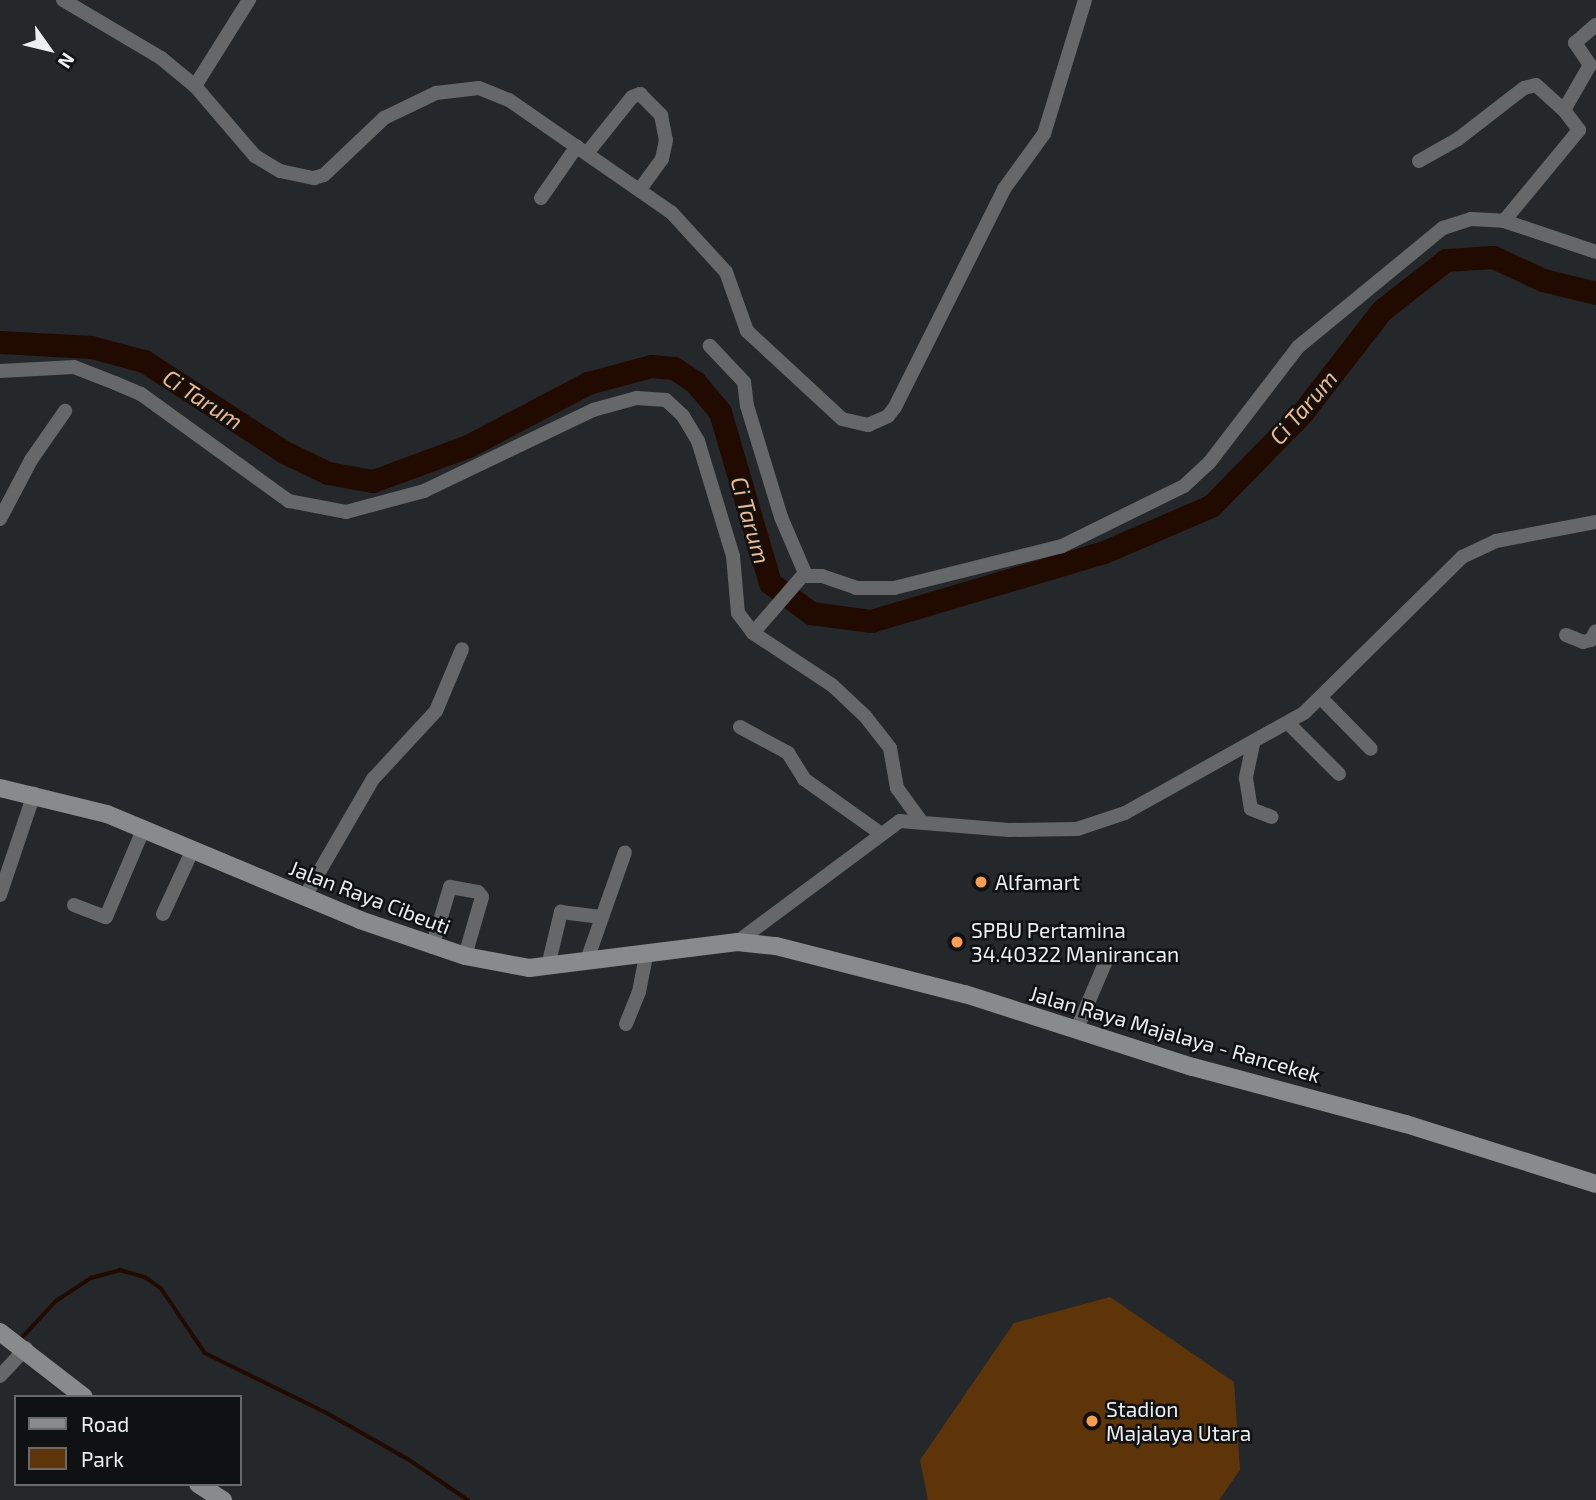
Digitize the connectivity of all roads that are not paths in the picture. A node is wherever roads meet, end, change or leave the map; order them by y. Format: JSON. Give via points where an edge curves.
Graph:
{"nodes":[{"id":1,"x":63,"y":0,"type":"edge"},
{"id":2,"x":249,"y":0,"type":"edge"},
{"id":3,"x":1085,"y":0,"type":"edge"},
{"id":4,"x":1596,"y":24,"type":"edge"},
{"id":5,"x":1592,"y":70,"type":"edge"},
{"id":6,"x":194,"y":86,"type":"junction"},
{"id":7,"x":1563,"y":110,"type":"junction"},
{"id":8,"x":583,"y":149,"type":"junction"},
{"id":9,"x":1419,"y":162,"type":"dead end"},
{"id":10,"x":640,"y":189,"type":"junction"},
{"id":11,"x":541,"y":198,"type":"dead end"},
{"id":12,"x":1504,"y":221,"type":"junction"},
{"id":13,"x":1596,"y":253,"type":"edge"},
{"id":14,"x":710,"y":346,"type":"dead end"},
{"id":15,"x":0,"y":371,"type":"edge"},
{"id":16,"x":65,"y":411,"type":"dead end"},
{"id":17,"x":0,"y":519,"type":"edge"},
{"id":18,"x":1596,"y":522,"type":"edge"},
{"id":19,"x":803,"y":578,"type":"junction"},
{"id":20,"x":755,"y":630,"type":"junction"},
{"id":21,"x":1596,"y":631,"type":"edge"},
{"id":22,"x":1566,"y":635,"type":"dead end"},
{"id":23,"x":462,"y":649,"type":"dead end"},
{"id":24,"x":1321,"y":698,"type":"junction"},
{"id":25,"x":1288,"y":723,"type":"junction"},
{"id":26,"x":740,"y":727,"type":"dead end"},
{"id":27,"x":1253,"y":744,"type":"junction"},
{"id":28,"x":1371,"y":749,"type":"dead end"},
{"id":29,"x":1339,"y":774,"type":"dead end"},
{"id":30,"x":0,"y":788,"type":"edge"},
{"id":31,"x":34,"y":794,"type":"junction"},
{"id":32,"x":1272,"y":817,"type":"dead end"},
{"id":33,"x":920,"y":820,"type":"junction"},
{"id":34,"x":144,"y":828,"type":"junction"},
{"id":35,"x":880,"y":833,"type":"junction"},
{"id":36,"x":193,"y":849,"type":"junction"},
{"id":37,"x":625,"y":852,"type":"dead end"},
{"id":38,"x":0,"y":895,"type":"edge"},
{"id":39,"x":304,"y":898,"type":"junction"},
{"id":40,"x":74,"y":905,"type":"dead end"},
{"id":41,"x":163,"y":914,"type":"dead end"},
{"id":42,"x":601,"y":917,"type":"junction"},
{"id":43,"x":737,"y":942,"type":"junction"},
{"id":44,"x":432,"y":947,"type":"junction"},
{"id":45,"x":646,"y":955,"type":"junction"},
{"id":46,"x":465,"y":956,"type":"junction"},
{"id":47,"x":587,"y":960,"type":"junction"},
{"id":48,"x":1105,"y":963,"type":"dead end"},
{"id":49,"x":548,"y":966,"type":"junction"},
{"id":50,"x":625,"y":1024,"type":"dead end"},
{"id":51,"x":1076,"y":1031,"type":"junction"},
{"id":52,"x":1596,"y":1184,"type":"edge"},
{"id":53,"x":2,"y":1333,"type":"edge"},
{"id":54,"x":24,"y":1348,"type":"junction"},
{"id":55,"x":0,"y":1376,"type":"edge"},
{"id":56,"x":82,"y":1395,"type":"edge"},
{"id":57,"x":201,"y":1486,"type":"edge"},
{"id":58,"x":223,"y":1500,"type":"edge"}],
"edges":[{"from":1,"to":6,"type":"street","via":[[142,44]]},
{"from":2,"to":6,"type":"street"},
{"from":3,"to":10,"type":"street","via":[[1044,134],[1004,189],[895,407],[875,422],[856,425],[842,419],[765,348],[740,319],[726,272],[709,248]]},
{"from":4,"to":5,"type":"street","via":[[1575,43]]},
{"from":5,"to":7,"type":"street"},
{"from":6,"to":8,"type":"street","via":[[255,156],[280,171],[314,178],[331,170],[393,112],[460,88],[494,93]]},
{"from":7,"to":9,"type":"street","via":[[1542,89],[1532,86],[1506,98],[1458,139]]},
{"from":7,"to":12,"type":"street","via":[[1579,130]]},
{"from":8,"to":10,"type":"street"},
{"from":8,"to":10,"type":"street","via":[[640,94],[661,115],[666,140],[662,159]]},
{"from":8,"to":11,"type":"street"},
{"from":12,"to":13,"type":"street"},
{"from":12,"to":19,"type":"street","via":[[1471,219],[1443,228],[1402,258],[1298,347],[1209,463],[1184,485],[1062,546],[894,588],[856,588],[822,576]]},
{"from":14,"to":19,"type":"street","via":[[744,383],[769,480]]},
{"from":15,"to":20,"type":"street","via":[[74,367],[115,383],[141,394],[289,501],[346,512],[424,491],[593,410],[637,398],[666,400],[683,416],[698,441],[733,556],[738,612]]},
{"from":16,"to":17,"type":"street","via":[[31,460]]},
{"from":18,"to":24,"type":"street","via":[[1496,541],[1462,557]]},
{"from":19,"to":20,"type":"street"},
{"from":20,"to":33,"type":"street","via":[[832,685],[865,716],[890,748],[898,788]]},
{"from":21,"to":22,"type":"street","via":[[1591,640],[1583,642]]},
{"from":23,"to":39,"type":"street","via":[[436,711],[373,779]]},
{"from":24,"to":25,"type":"street"},
{"from":24,"to":28,"type":"street"},
{"from":25,"to":27,"type":"street"},
{"from":25,"to":29,"type":"street"},
{"from":26,"to":35,"type":"street","via":[[789,753],[804,779]]},
{"from":27,"to":32,"type":"street","via":[[1246,778],[1251,809]]},
{"from":27,"to":33,"type":"street","via":[[1125,813],[1077,829],[1009,830]]},
{"from":30,"to":31,"type":"main road","name":"Jalan Raya Cibeuti"},
{"from":31,"to":34,"type":"main road","name":"Jalan Raya Cibeuti"},
{"from":31,"to":38,"type":"street"},
{"from":33,"to":35,"type":"street","via":[[900,821]]},
{"from":34,"to":36,"type":"main road","name":"Jalan Raya Cibeuti"},
{"from":34,"to":40,"type":"street","via":[[106,917]]},
{"from":35,"to":43,"type":"street"},
{"from":36,"to":39,"type":"main road","name":"Jalan Raya Cibeuti"},
{"from":36,"to":41,"type":"street"},
{"from":37,"to":42,"type":"street"},
{"from":39,"to":44,"type":"main road","name":"Jalan Raya Cibeuti"},
{"from":42,"to":47,"type":"street"},
{"from":42,"to":49,"type":"street","via":[[561,912]]},
{"from":43,"to":45,"type":"main road","name":"Jalan Raya Cibeuti"},
{"from":43,"to":51,"type":"main road","name":"Jalan Raya Majalaya - Rancekek","via":[[810,954],[965,994]]},
{"from":44,"to":46,"type":"main road","name":"Jalan Raya Cibeuti"},
{"from":44,"to":46,"type":"street","via":[[450,887],[478,892],[482,897]]},
{"from":45,"to":47,"type":"main road","name":"Jalan Raya Cibeuti"},
{"from":45,"to":50,"type":"street","via":[[639,992]]},
{"from":46,"to":49,"type":"main road","name":"Jalan Raya Cibeuti"},
{"from":47,"to":49,"type":"main road","name":"Jalan Raya Cibeuti"},
{"from":48,"to":51,"type":"street"},
{"from":51,"to":52,"type":"main road","name":"Jalan Raya Majalaya - Rancekek"},
{"from":53,"to":54,"type":"main road"},
{"from":54,"to":55,"type":"street"},
{"from":54,"to":56,"type":"main road"},
{"from":57,"to":58,"type":"main road"}]}
